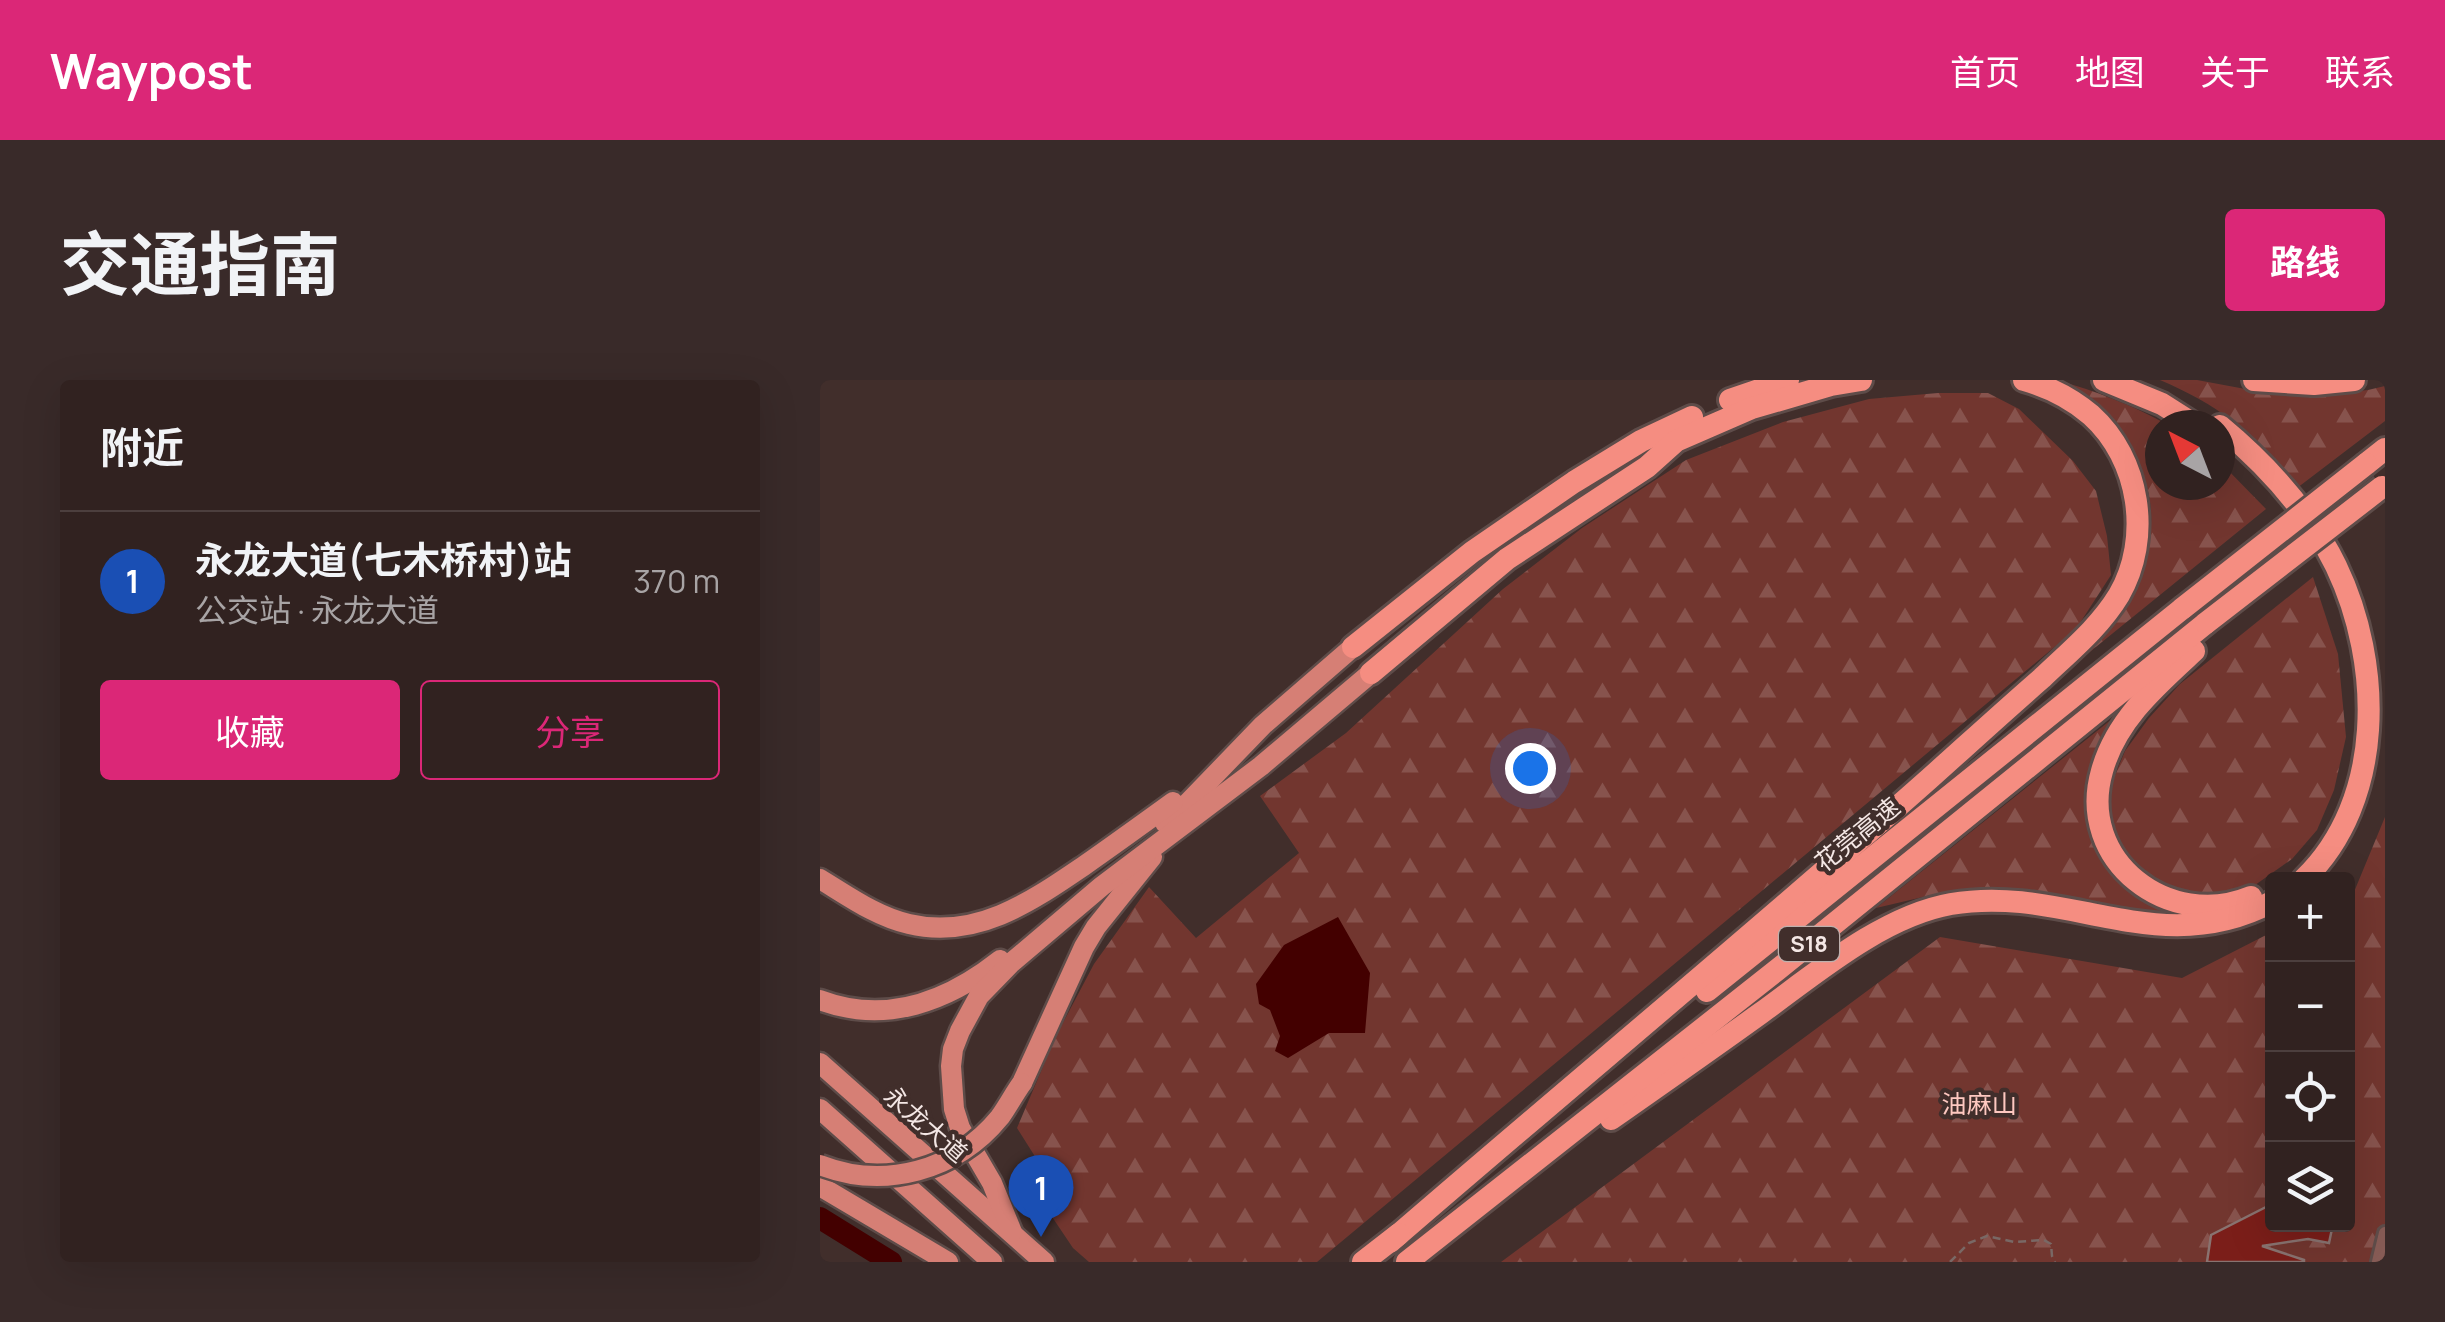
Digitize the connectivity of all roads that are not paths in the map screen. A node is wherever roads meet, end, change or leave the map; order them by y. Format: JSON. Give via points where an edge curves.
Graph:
{"nodes":[{"id":1,"x":1788,"y":380,"type":"edge"},
{"id":2,"x":1861,"y":380,"type":"edge"},
{"id":3,"x":2024,"y":380,"type":"edge"},
{"id":4,"x":2104,"y":380,"type":"edge"},
{"id":5,"x":2140,"y":380,"type":"edge"},
{"id":6,"x":2254,"y":380,"type":"edge"},
{"id":7,"x":2354,"y":380,"type":"edge"},
{"id":8,"x":2171,"y":410,"type":"edge"},
{"id":9,"x":2195,"y":410,"type":"edge"},
{"id":10,"x":2235,"y":440,"type":"edge"},
{"id":11,"x":2385,"y":448,"type":"edge"},
{"id":12,"x":2235,"y":457,"type":"edge"},
{"id":13,"x":2384,"y":490,"type":"edge"},
{"id":14,"x":2210,"y":628,"type":"junction"},
{"id":15,"x":1353,"y":647,"type":"joint"},
{"id":16,"x":1371,"y":673,"type":"joint"},
{"id":17,"x":1224,"y":766,"type":"junction"},
{"id":18,"x":1197,"y":814,"type":"junction"},
{"id":19,"x":2292,"y":872,"type":"edge"},
{"id":20,"x":2311,"y":872,"type":"edge"},
{"id":21,"x":820,"y":880,"type":"edge"},
{"id":22,"x":2265,"y":889,"type":"edge"},
{"id":23,"x":2265,"y":906,"type":"edge"},
{"id":24,"x":820,"y":1000,"type":"edge"},
{"id":25,"x":820,"y":1064,"type":"edge"},
{"id":26,"x":820,"y":1110,"type":"edge"},
{"id":27,"x":820,"y":1165,"type":"edge"},
{"id":28,"x":820,"y":1186,"type":"edge"},
{"id":29,"x":1012,"y":1232,"type":"junction"},
{"id":30,"x":2385,"y":1233,"type":"edge"},
{"id":31,"x":1390,"y":1242,"type":"junction"},
{"id":32,"x":948,"y":1262,"type":"edge"},
{"id":33,"x":992,"y":1262,"type":"edge"},
{"id":34,"x":1044,"y":1262,"type":"edge"},
{"id":35,"x":1363,"y":1262,"type":"edge"},
{"id":36,"x":1408,"y":1262,"type":"edge"},
{"id":37,"x":2378,"y":1262,"type":"edge"}],
"edges":[{"from":1,"to":15,"type":"highway","via":[[1700,413],[1606,462],[1472,552]]},
{"from":2,"to":16,"type":"highway","via":[[1752,408],[1676,441],[1508,559]]},
{"from":3,"to":31,"type":"highway","via":[[2092,416],[2130,475],[2137,542],[2129,574],[2098,624],[1808,885]]},
{"from":4,"to":8,"type":"highway"},
{"from":5,"to":9,"type":"highway"},
{"from":6,"to":7,"type":"highway"},
{"from":10,"to":20,"type":"highway","via":[[2282,484],[2324,544],[2356,618],[2367,670],[2370,730],[2361,788],[2340,835]]},
{"from":11,"to":31,"type":"highway","name":"花莞高速","number":"S18","bridge":true},
{"from":12,"to":19,"type":"highway","via":[[2272,493],[2314,552],[2343,622],[2354,674],[2358,726],[2344,802],[2322,842]]},
{"from":13,"to":14,"type":"highway","number":"S18","bridge":true},
{"from":14,"to":22,"type":"highway","via":[[2112,742],[2100,774],[2101,826],[2130,875],[2170,901],[2212,906]]},
{"from":14,"to":36,"type":"highway","number":"S18"},
{"from":15,"to":17,"type":"main road"},
{"from":16,"to":18,"type":"main road"},
{"from":17,"to":21,"type":"main road","via":[[1046,891],[981,923],[908,924]]},
{"from":17,"to":24,"type":"main road","via":[[1180,810],[957,990],[887,1010]]},
{"from":18,"to":27,"type":"main road","bridge":true,"via":[[1154,854],[1096,927],[1022,1083],[988,1130],[928,1168],[894,1176]]},
{"from":18,"to":29,"type":"main road","via":[[1012,963],[980,996],[960,1031],[950,1066],[954,1110]]},
{"from":23,"to":36,"type":"highway","via":[[2222,922],[2175,927],[1994,900],[1922,911],[1852,949]]},
{"from":25,"to":29,"type":"main road","name":"永龙大道"},
{"from":26,"to":33,"type":"main road"},
{"from":28,"to":32,"type":"main road"},
{"from":29,"to":34,"type":"main road","name":"永龙大道"},
{"from":30,"to":37,"type":"street"},
{"from":31,"to":35,"type":"highway","name":"花莞高速","number":"S18"}]}
